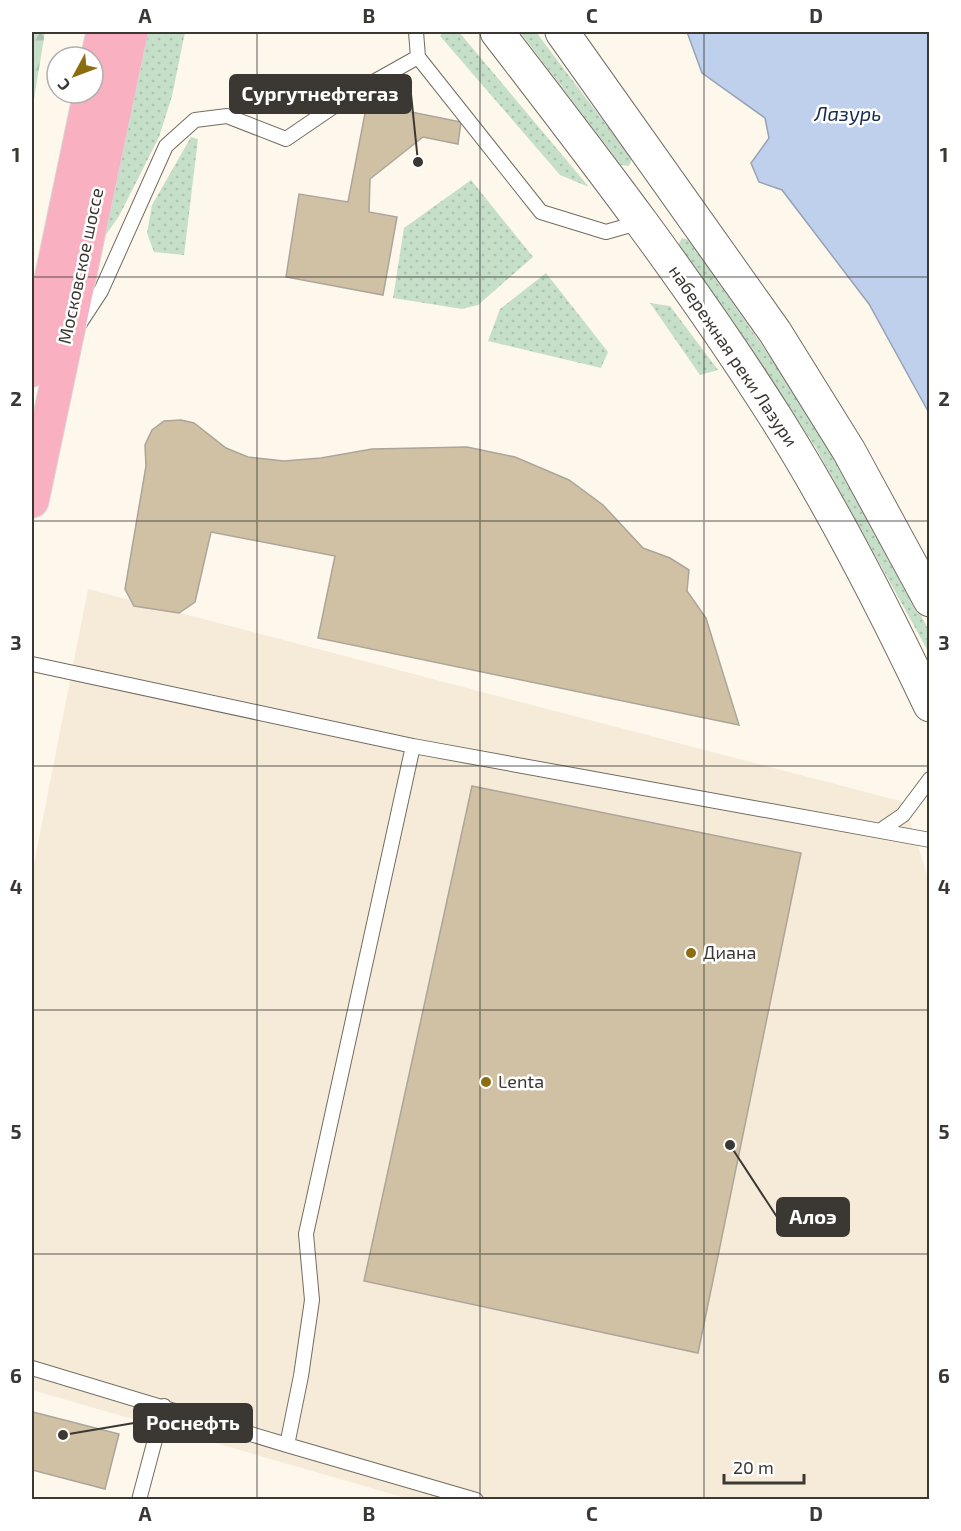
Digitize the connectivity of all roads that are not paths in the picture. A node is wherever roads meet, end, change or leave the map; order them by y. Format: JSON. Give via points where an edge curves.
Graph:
{"nodes":[{"id":1,"x":131,"y":32,"type":"edge"},
{"id":2,"x":416,"y":32,"type":"edge"},
{"id":3,"x":497,"y":32,"type":"edge"},
{"id":4,"x":562,"y":32,"type":"edge"},
{"id":5,"x":418,"y":57,"type":"junction"},
{"id":6,"x":87,"y":105,"type":"edge"},
{"id":7,"x":648,"y":154,"type":"junction"},
{"id":8,"x":612,"y":181,"type":"junction"},
{"id":9,"x":695,"y":218,"type":"junction"},
{"id":10,"x":650,"y":232,"type":"junction"},
{"id":11,"x":64,"y":348,"type":"junction"},
{"id":12,"x":32,"y":370,"type":"edge"},
{"id":13,"x":32,"y":501,"type":"edge"},
{"id":14,"x":930,"y":600,"type":"edge"},
{"id":15,"x":32,"y":664,"type":"edge"},
{"id":16,"x":930,"y":705,"type":"edge"},
{"id":17,"x":413,"y":746,"type":"junction"},
{"id":18,"x":930,"y":779,"type":"edge"},
{"id":19,"x":881,"y":830,"type":"junction"},
{"id":20,"x":930,"y":840,"type":"edge"},
{"id":21,"x":32,"y":1368,"type":"edge"},
{"id":22,"x":164,"y":1407,"type":"junction"},
{"id":23,"x":287,"y":1445,"type":"junction"},
{"id":24,"x":139,"y":1500,"type":"edge"},
{"id":25,"x":476,"y":1500,"type":"edge"}],
"edges":[{"from":1,"to":11,"type":"main road","name":"Московское шоссе"},
{"from":2,"to":5,"type":"lane"},
{"from":3,"to":8,"type":"main road","name":"набережная реки Лазури"},
{"from":4,"to":7,"type":"main road"},
{"from":5,"to":10,"type":"lane","via":[[541,212],[606,232]]},
{"from":5,"to":11,"type":"lane","via":[[351,94],[286,139],[227,116],[195,120],[166,146],[101,291]]},
{"from":6,"to":12,"type":"main road","name":"Московское шоссе"},
{"from":7,"to":8,"type":"main road","via":[[648,166],[641,177],[630,183]]},
{"from":7,"to":9,"type":"main road"},
{"from":8,"to":10,"type":"main road","name":"набережная реки Лазури"},
{"from":9,"to":10,"type":"main road","via":[[678,213],[667,217],[657,231]]},
{"from":9,"to":14,"type":"main road","via":[[813,391]]},
{"from":10,"to":16,"type":"main road","name":"набережная реки Лазури","via":[[737,358],[806,468],[879,600]]},
{"from":11,"to":13,"type":"main road","name":"Московское шоссе"},
{"from":15,"to":17,"type":"lane"},
{"from":17,"to":19,"type":"lane"},
{"from":17,"to":23,"type":"lane","via":[[306,1234],[312,1300]]},
{"from":18,"to":19,"type":"lane","via":[[903,815]]},
{"from":19,"to":20,"type":"lane"},
{"from":21,"to":22,"type":"lane"},
{"from":22,"to":23,"type":"lane"},
{"from":22,"to":24,"type":"lane"},
{"from":23,"to":25,"type":"lane"}]}
